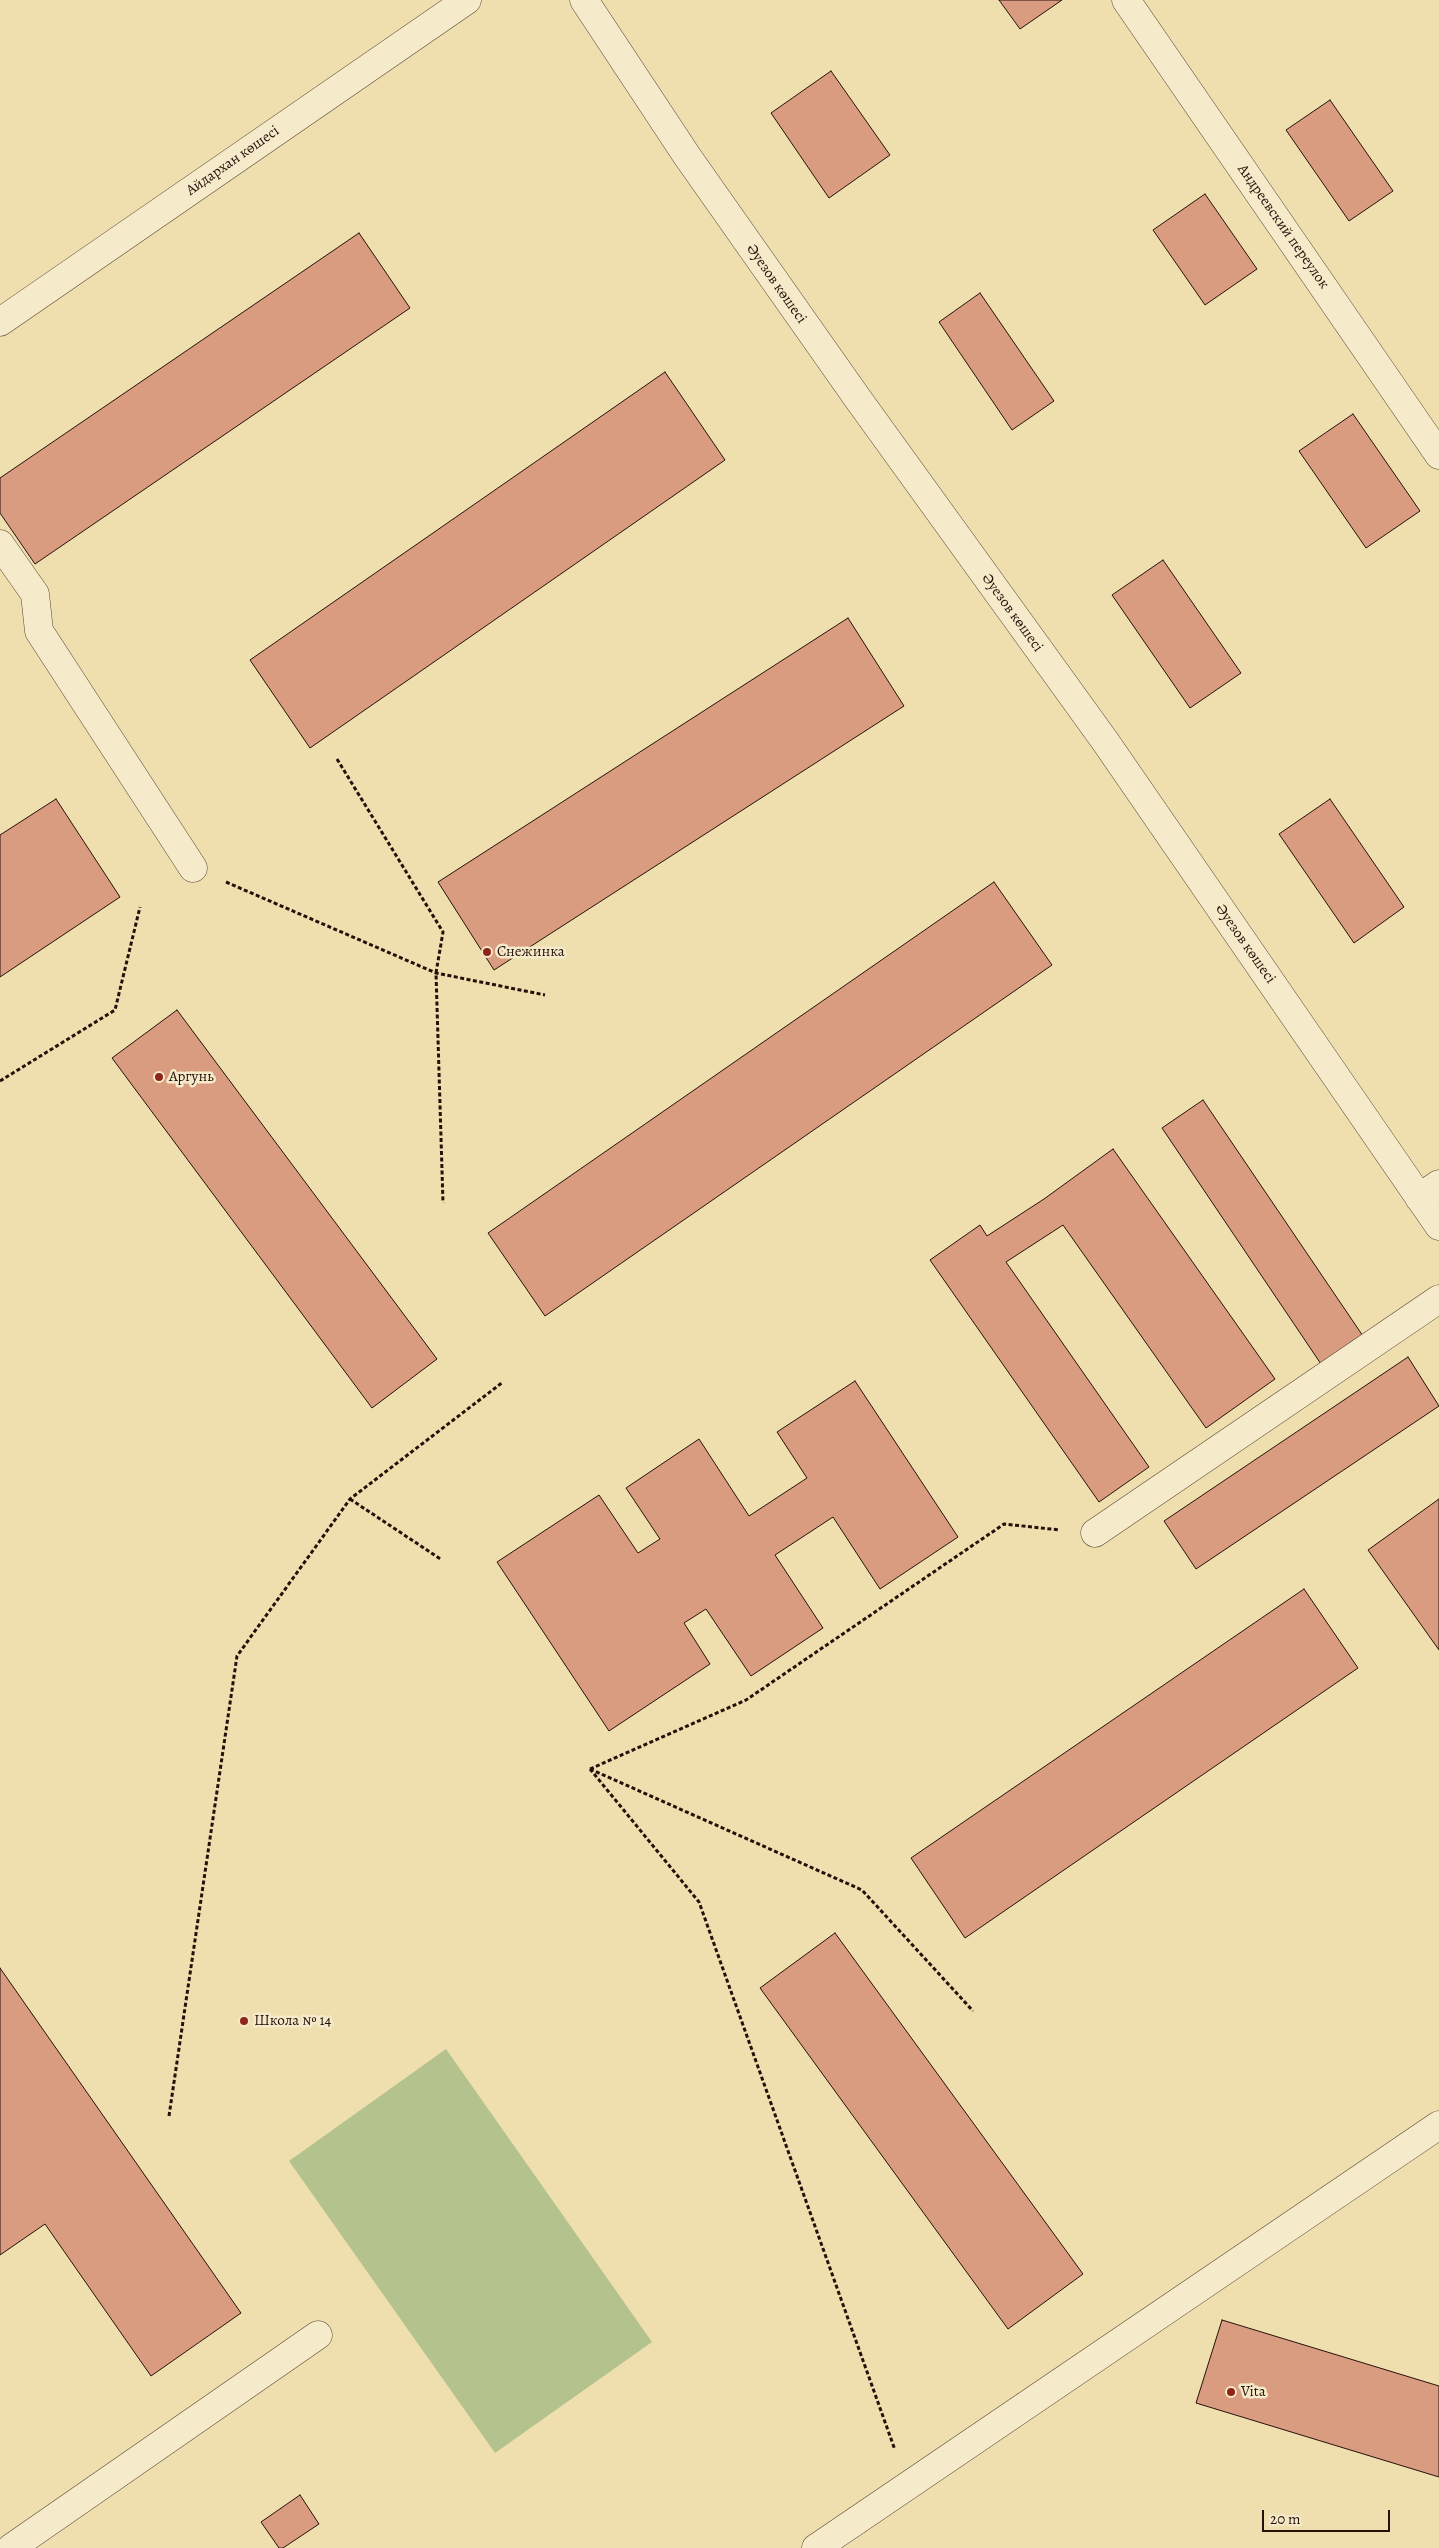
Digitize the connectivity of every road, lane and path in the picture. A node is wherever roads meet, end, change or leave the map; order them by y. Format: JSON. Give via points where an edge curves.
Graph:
{"nodes":[{"id":1,"x":467,"y":0,"type":"edge"},
{"id":2,"x":584,"y":0,"type":"edge"},
{"id":3,"x":1126,"y":0,"type":"edge"},
{"id":4,"x":0,"y":322,"type":"edge"},
{"id":5,"x":1439,"y":455,"type":"edge"},
{"id":6,"x":0,"y":544,"type":"edge"},
{"id":7,"x":337,"y":759,"type":"dead end"},
{"id":8,"x":193,"y":868,"type":"joint"},
{"id":9,"x":140,"y":907,"type":"dead end"},
{"id":10,"x":436,"y":973,"type":"junction"},
{"id":11,"x":546,"y":995,"type":"dead end"},
{"id":12,"x":0,"y":1080,"type":"edge"},
{"id":13,"x":1429,"y":1191,"type":"edge"},
{"id":14,"x":443,"y":1203,"type":"dead end"},
{"id":15,"x":1439,"y":1226,"type":"edge"},
{"id":16,"x":1439,"y":1299,"type":"edge"},
{"id":17,"x":503,"y":1382,"type":"dead end"},
{"id":18,"x":350,"y":1499,"type":"junction"},
{"id":19,"x":1095,"y":1533,"type":"joint"},
{"id":20,"x":442,"y":1560,"type":"dead end"},
{"id":21,"x":590,"y":1769,"type":"junction"},
{"id":22,"x":973,"y":2011,"type":"dead end"},
{"id":23,"x":169,"y":2116,"type":"dead end"},
{"id":24,"x":1439,"y":2125,"type":"edge"},
{"id":25,"x":318,"y":2335,"type":"dead end"},
{"id":26,"x":908,"y":2486,"type":"junction"},
{"id":27,"x":11,"y":2548,"type":"edge"},
{"id":28,"x":816,"y":2548,"type":"edge"}],
"edges":[{"from":1,"to":4,"type":"street","name":"Айдархан көшесі"},
{"from":2,"to":13,"type":"street","name":"Әуезов көшесі","via":[[687,156],[858,400]]},
{"from":3,"to":5,"type":"street","name":"Андреевский переулок"},
{"from":6,"to":8,"type":"street","via":[[35,594],[39,631]]},
{"from":7,"to":10,"type":"path","via":[[443,932]]},
{"from":8,"to":10,"type":"path"},
{"from":9,"to":12,"type":"path","via":[[115,1010]]},
{"from":10,"to":11,"type":"path"},
{"from":10,"to":14,"type":"path"},
{"from":13,"to":15,"type":"street","name":"Әуезов көшесі"},
{"from":16,"to":19,"type":"street"},
{"from":17,"to":18,"type":"path"},
{"from":18,"to":20,"type":"path"},
{"from":18,"to":23,"type":"path","via":[[237,1656]]},
{"from":19,"to":21,"type":"path","via":[[1004,1524],[746,1700]]},
{"from":21,"to":22,"type":"path","via":[[862,1890]]},
{"from":21,"to":26,"type":"path","via":[[699,1902]]},
{"from":24,"to":26,"type":"street"},
{"from":25,"to":27,"type":"street"},
{"from":26,"to":28,"type":"street"}]}
